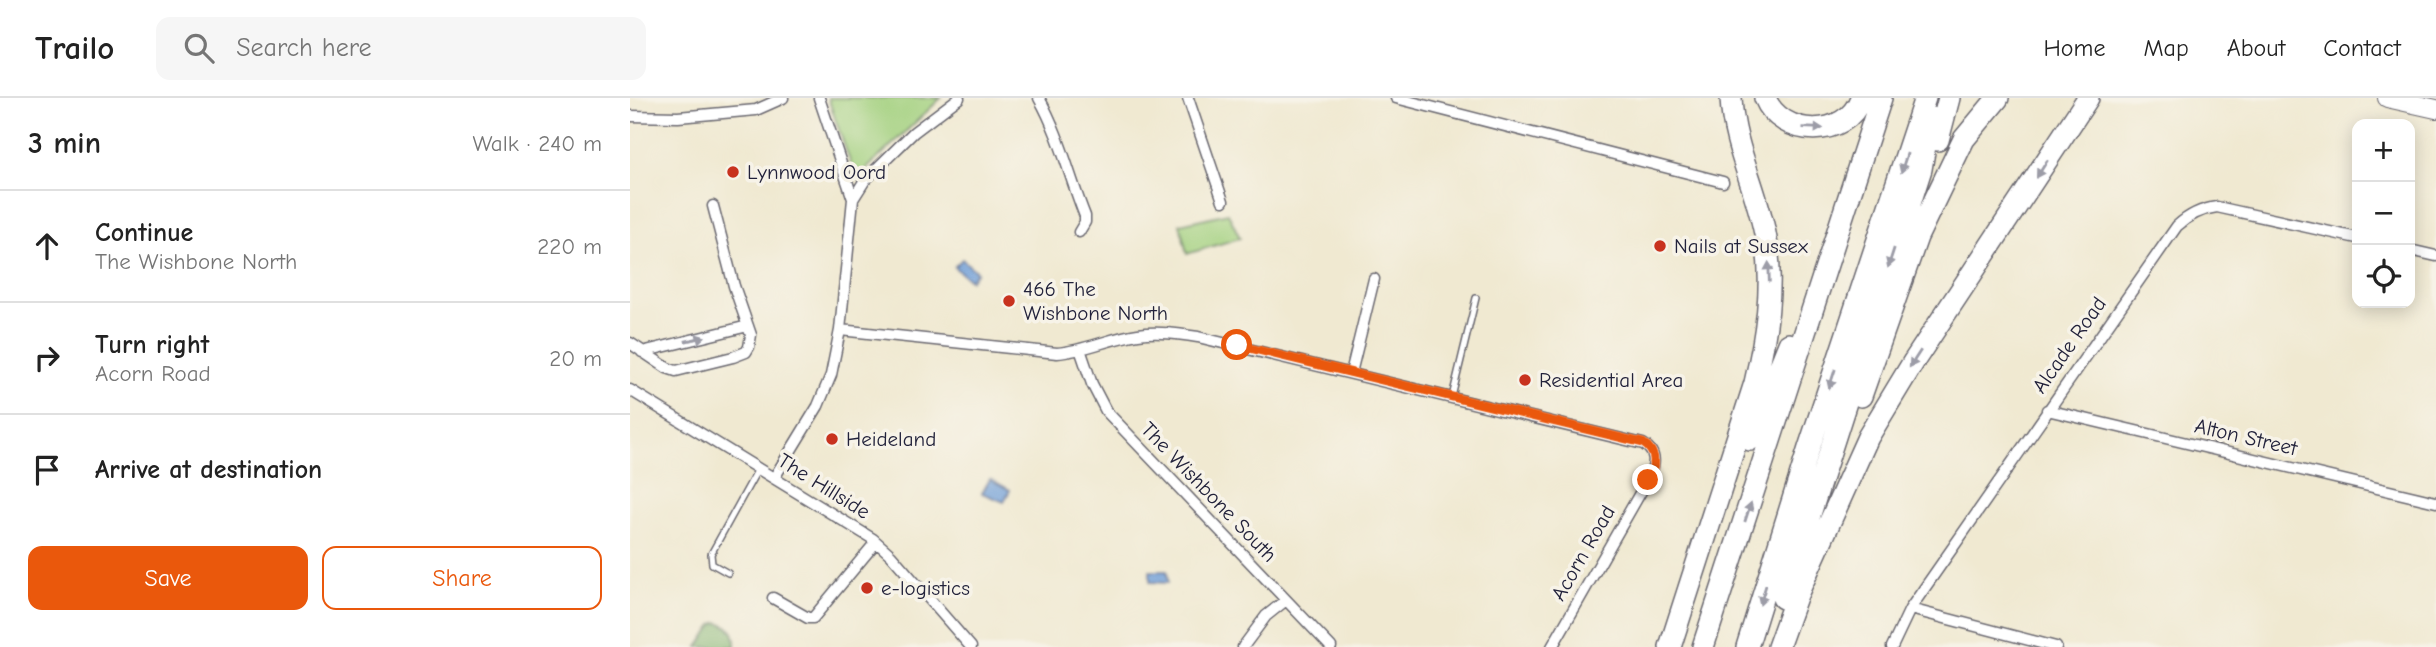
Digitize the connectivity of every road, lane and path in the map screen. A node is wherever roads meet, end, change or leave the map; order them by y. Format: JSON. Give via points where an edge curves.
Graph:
{"nodes":[{"id":1,"x":783,"y":98,"type":"edge"},
{"id":2,"x":819,"y":98,"type":"edge"},
{"id":3,"x":959,"y":98,"type":"edge"},
{"id":4,"x":1039,"y":98,"type":"edge"},
{"id":5,"x":1188,"y":98,"type":"edge"},
{"id":6,"x":1396,"y":98,"type":"edge"},
{"id":7,"x":1731,"y":98,"type":"edge"},
{"id":8,"x":1765,"y":98,"type":"edge"},
{"id":9,"x":1861,"y":98,"type":"edge"},
{"id":10,"x":1881,"y":98,"type":"edge"},
{"id":11,"x":1925,"y":98,"type":"edge"},
{"id":12,"x":1934,"y":98,"type":"edge"},
{"id":13,"x":1949,"y":98,"type":"edge"},
{"id":14,"x":1998,"y":98,"type":"edge"},
{"id":15,"x":2088,"y":98,"type":"edge"},
{"id":16,"x":2387,"y":98,"type":"edge"},
{"id":17,"x":2436,"y":109,"type":"edge"},
{"id":18,"x":630,"y":116,"type":"edge"},
{"id":19,"x":1723,"y":181,"type":"dead end"},
{"id":20,"x":1850,"y":196,"type":"junction"},
{"id":21,"x":853,"y":199,"type":"junction"},
{"id":22,"x":1223,"y":201,"type":"dead end"},
{"id":23,"x":713,"y":206,"type":"dead end"},
{"id":24,"x":1079,"y":232,"type":"dead end"},
{"id":25,"x":1917,"y":237,"type":"junction"},
{"id":26,"x":2352,"y":237,"type":"edge"},
{"id":27,"x":2415,"y":251,"type":"edge"},
{"id":28,"x":2436,"y":256,"type":"edge"},
{"id":29,"x":1374,"y":279,"type":"dead end"},
{"id":30,"x":1476,"y":298,"type":"dead end"},
{"id":31,"x":748,"y":326,"type":"junction"},
{"id":32,"x":840,"y":330,"type":"junction"},
{"id":33,"x":630,"y":343,"type":"edge"},
{"id":34,"x":1080,"y":349,"type":"junction"},
{"id":35,"x":642,"y":352,"type":"junction"},
{"id":36,"x":1351,"y":373,"type":"junction"},
{"id":37,"x":630,"y":390,"type":"edge"},
{"id":38,"x":1451,"y":397,"type":"junction"},
{"id":39,"x":2047,"y":410,"type":"junction"},
{"id":40,"x":758,"y":469,"type":"junction"},
{"id":41,"x":774,"y":478,"type":"junction"},
{"id":42,"x":2436,"y":502,"type":"edge"},
{"id":43,"x":876,"y":542,"type":"junction"},
{"id":44,"x":728,"y":573,"type":"dead end"},
{"id":45,"x":1787,"y":586,"type":"junction"},
{"id":46,"x":773,"y":598,"type":"dead end"},
{"id":47,"x":1286,"y":600,"type":"junction"},
{"id":48,"x":1684,"y":601,"type":"junction"},
{"id":49,"x":1910,"y":609,"type":"junction"},
{"id":50,"x":971,"y":647,"type":"edge"},
{"id":51,"x":1243,"y":647,"type":"edge"},
{"id":52,"x":1331,"y":647,"type":"edge"},
{"id":53,"x":1552,"y":647,"type":"edge"},
{"id":54,"x":1670,"y":647,"type":"edge"},
{"id":55,"x":1703,"y":647,"type":"edge"},
{"id":56,"x":1747,"y":647,"type":"edge"},
{"id":57,"x":1768,"y":647,"type":"edge"},
{"id":58,"x":1778,"y":647,"type":"edge"},
{"id":59,"x":1892,"y":647,"type":"edge"},
{"id":60,"x":2056,"y":647,"type":"edge"}],
"edges":[{"from":1,"to":18,"type":"street","via":[[756,110]]},
{"from":2,"to":21,"type":"street"},
{"from":3,"to":21,"type":"street","via":[[914,132],[865,180]]},
{"from":4,"to":24,"type":"street","via":[[1058,136],[1085,216]]},
{"from":5,"to":22,"type":"street"},
{"from":6,"to":19,"type":"street"},
{"from":48,"to":7,"type":"highway","one_way":true,"via":[[1765,340],[1766,239],[1735,133]]},
{"from":8,"to":9,"type":"highway","one_way":true,"via":[[1792,125],[1812,130],[1838,124]]},
{"from":10,"to":20,"type":"highway"},
{"from":11,"to":56,"type":"highway","one_way":true},
{"from":12,"to":45,"type":"highway","one_way":true,"via":[[1921,169]]},
{"from":13,"to":25,"type":"highway"},
{"from":14,"to":25,"type":"highway","via":[[1964,139]]},
{"from":15,"to":58,"type":"highway","one_way":true,"via":[[1868,437]]},
{"from":16,"to":17,"type":"main road"},
{"from":20,"to":48,"type":"highway"},
{"from":55,"to":20,"type":"highway","one_way":true},
{"from":21,"to":32,"type":"street"},
{"from":23,"to":31,"type":"street"},
{"from":25,"to":45,"type":"highway"},
{"from":26,"to":39,"type":"street","name":"Alcade Road","via":[[2217,207],[2196,213],[2177,226]]},
{"from":27,"to":28,"type":"street"},
{"from":29,"to":36,"type":"street"},
{"from":30,"to":38,"type":"lane"},
{"from":35,"to":31,"type":"street","one_way":true},
{"from":31,"to":35,"type":"street","via":[[751,342],[746,352],[688,369],[670,369]]},
{"from":32,"to":34,"type":"street","via":[[1047,352]]},
{"from":32,"to":41,"type":"street","via":[[823,396]]},
{"from":33,"to":35,"type":"street"},
{"from":34,"to":36,"type":"street","via":[[1140,333],[1170,333]]},
{"from":34,"to":47,"type":"street","name":"The Wishbone South","via":[[1106,411]]},
{"from":36,"to":38,"type":"street"},
{"from":37,"to":40,"type":"street","name":"The Hillside"},
{"from":38,"to":53,"type":"street","name":"Acorn Road","via":[[1643,443],[1654,456],[1651,474]]},
{"from":39,"to":42,"type":"street","name":"Alton Street"},
{"from":39,"to":49,"type":"street","name":"Alcade Road"},
{"from":40,"to":41,"type":"street","name":"The Hillside"},
{"from":40,"to":44,"type":"lane","via":[[710,554],[712,564]]},
{"from":41,"to":43,"type":"street","name":"The Hillside"},
{"from":43,"to":46,"type":"street","via":[[813,618]]},
{"from":43,"to":50,"type":"street","name":"The Hillside"},
{"from":45,"to":57,"type":"highway"},
{"from":47,"to":51,"type":"street"},
{"from":47,"to":52,"type":"street","name":"The Wishbone South"},
{"from":48,"to":54,"type":"highway"},
{"from":49,"to":59,"type":"street","name":"Alcade Road"},
{"from":49,"to":60,"type":"street"}]}
